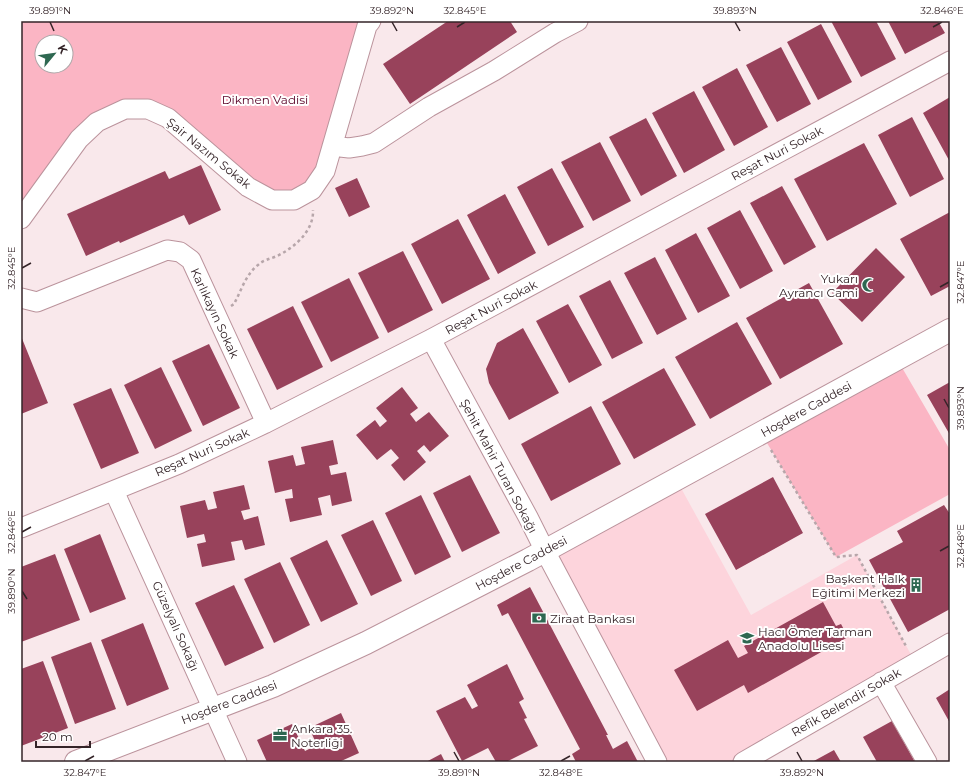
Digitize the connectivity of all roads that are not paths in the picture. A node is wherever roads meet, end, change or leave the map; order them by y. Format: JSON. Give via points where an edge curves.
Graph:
{"nodes":[{"id":1,"x":371,"y":21,"type":"edge"},
{"id":2,"x":578,"y":21,"type":"edge"},
{"id":3,"x":950,"y":61,"type":"edge"},
{"id":4,"x":332,"y":146,"type":"junction"},
{"id":5,"x":21,"y":218,"type":"edge"},
{"id":6,"x":21,"y":298,"type":"edge"},
{"id":7,"x":950,"y":330,"type":"edge"},
{"id":8,"x":431,"y":339,"type":"junction"},
{"id":9,"x":266,"y":423,"type":"junction"},
{"id":10,"x":114,"y":491,"type":"junction"},
{"id":11,"x":21,"y":528,"type":"edge"},
{"id":12,"x":545,"y":551,"type":"junction"},
{"id":13,"x":950,"y":643,"type":"edge"},
{"id":14,"x":881,"y":682,"type":"junction"},
{"id":15,"x":213,"y":708,"type":"junction"},
{"id":16,"x":76,"y":762,"type":"edge"},
{"id":17,"x":237,"y":762,"type":"edge"},
{"id":18,"x":657,"y":762,"type":"edge"},
{"id":19,"x":743,"y":762,"type":"edge"},
{"id":20,"x":927,"y":762,"type":"edge"}],
"edges":[{"from":1,"to":4,"type":"street","name":"Şair Nazım Sokak","via":[[367,26]]},
{"from":2,"to":4,"type":"street","via":[[429,107],[374,143],[349,148]]},
{"from":3,"to":8,"type":"street","name":"Reşat Nuri Sokak"},
{"from":4,"to":5,"type":"street","name":"Şair Nazım Sokak","via":[[325,171],[312,190],[294,200],[272,200],[248,187],[168,118],[148,109],[125,109],[97,122],[79,139]]},
{"from":6,"to":9,"type":"street","name":"Karlıkayın Sokak","via":[[37,302],[167,250],[180,252],[191,260]]},
{"from":7,"to":12,"type":"main road","name":"Hoşdere Caddesi"},
{"from":8,"to":9,"type":"street","name":"Reşat Nuri Sokak"},
{"from":8,"to":12,"type":"street","name":"Şehit Mahir Turan Sokağı"},
{"from":9,"to":10,"type":"street","name":"Reşat Nuri Sokak"},
{"from":10,"to":11,"type":"street","name":"Reşat Nuri Sokak"},
{"from":10,"to":15,"type":"street","name":"Güzelyalı Sokağı"},
{"from":12,"to":15,"type":"main road","name":"Hoşdere Caddesi","via":[[335,658],[273,686]]},
{"from":12,"to":18,"type":"street","name":"Şehit Mahir Turan Sokağı"},
{"from":13,"to":14,"type":"street","name":"Refik Belendir Sokak"},
{"from":14,"to":19,"type":"street","name":"Refik Belendir Sokak"},
{"from":14,"to":20,"type":"street"},
{"from":15,"to":16,"type":"main road","name":"Hoşdere Caddesi"},
{"from":15,"to":17,"type":"street","name":"Güzelyalı Sokağı"}]}
